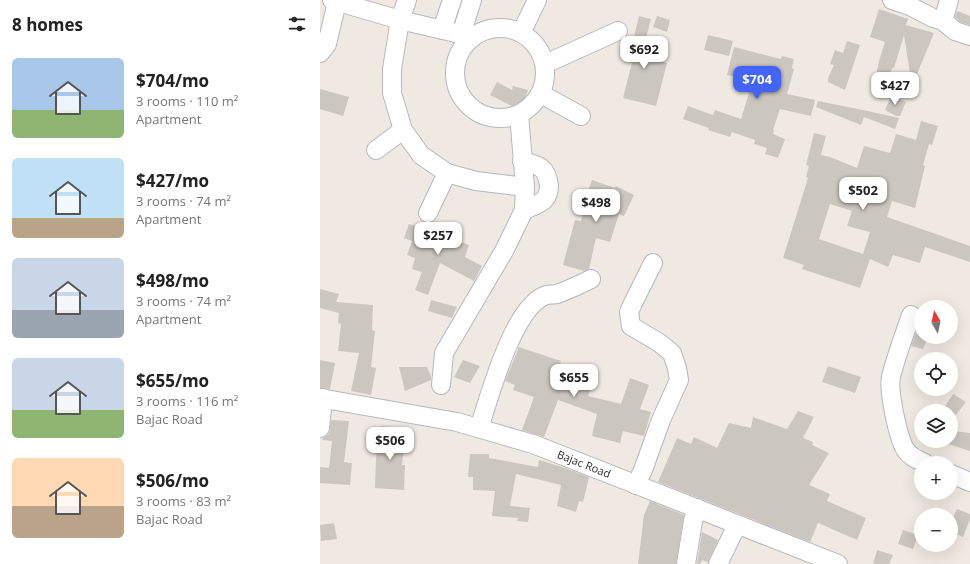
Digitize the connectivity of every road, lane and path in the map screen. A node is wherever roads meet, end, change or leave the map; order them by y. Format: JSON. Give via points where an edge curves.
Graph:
{"nodes":[{"id":1,"x":407,"y":0,"type":"edge"},
{"id":2,"x":452,"y":0,"type":"edge"},
{"id":3,"x":472,"y":0,"type":"edge"},
{"id":4,"x":537,"y":0,"type":"edge"},
{"id":5,"x":892,"y":0,"type":"edge"},
{"id":6,"x":949,"y":0,"type":"edge"},
{"id":7,"x":335,"y":1,"type":"edge"},
{"id":8,"x":370,"y":6,"type":"edge"},
{"id":9,"x":400,"y":20,"type":"junction"},
{"id":10,"x":943,"y":21,"type":"junction"},
{"id":11,"x":442,"y":30,"type":"junction"},
{"id":12,"x":618,"y":31,"type":"dead end"},
{"id":13,"x":521,"y":33,"type":"junction"},
{"id":14,"x":467,"y":36,"type":"junction"},
{"id":15,"x":970,"y":36,"type":"edge"},
{"id":16,"x":320,"y":53,"type":"edge"},
{"id":17,"x":545,"y":64,"type":"junction"},
{"id":18,"x":541,"y":94,"type":"junction"},
{"id":19,"x":519,"y":114,"type":"junction"},
{"id":20,"x":581,"y":116,"type":"dead end"},
{"id":21,"x":403,"y":130,"type":"junction"},
{"id":22,"x":376,"y":150,"type":"dead end"},
{"id":23,"x":522,"y":161,"type":"junction"},
{"id":24,"x":447,"y":173,"type":"junction"},
{"id":25,"x":524,"y":187,"type":"junction"},
{"id":26,"x":524,"y":210,"type":"junction"},
{"id":27,"x":428,"y":213,"type":"dead end"},
{"id":28,"x":653,"y":263,"type":"dead end"},
{"id":29,"x":590,"y":279,"type":"dead end"},
{"id":30,"x":911,"y":315,"type":"dead end"},
{"id":31,"x":441,"y":385,"type":"dead end"},
{"id":32,"x":321,"y":398,"type":"edge"},
{"id":33,"x":320,"y":428,"type":"edge"},
{"id":34,"x":479,"y":428,"type":"junction"},
{"id":35,"x":914,"y":458,"type":"edge"},
{"id":36,"x":958,"y":477,"type":"edge"},
{"id":37,"x":970,"y":482,"type":"edge"},
{"id":38,"x":636,"y":484,"type":"junction"},
{"id":39,"x":697,"y":508,"type":"junction"},
{"id":40,"x":736,"y":525,"type":"junction"},
{"id":41,"x":686,"y":564,"type":"edge"},
{"id":42,"x":718,"y":564,"type":"edge"},
{"id":43,"x":838,"y":564,"type":"edge"}],
"edges":[{"from":1,"to":9,"type":"street"},
{"from":2,"to":11,"type":"street"},
{"from":3,"to":14,"type":"street"},
{"from":4,"to":13,"type":"street"},
{"from":5,"to":10,"type":"street"},
{"from":6,"to":10,"type":"street"},
{"from":7,"to":8,"type":"street"},
{"from":7,"to":16,"type":"street","via":[[327,44]]},
{"from":8,"to":9,"type":"street"},
{"from":9,"to":11,"type":"street"},
{"from":9,"to":21,"type":"street","via":[[392,69],[392,93]]},
{"from":10,"to":15,"type":"street","via":[[955,31]]},
{"from":11,"to":14,"type":"street"},
{"from":12,"to":17,"type":"street"},
{"from":13,"to":14,"type":"street","via":[[501,28]]},
{"from":13,"to":17,"type":"street","via":[[537,46]]},
{"from":14,"to":19,"type":"street","via":[[466,44],[456,62],[455,77],[459,92],[468,104],[489,117]]},
{"from":17,"to":18,"type":"street","via":[[546,74]]},
{"from":18,"to":19,"type":"street","via":[[528,109]]},
{"from":18,"to":20,"type":"street"},
{"from":19,"to":23,"type":"street"},
{"from":21,"to":22,"type":"street"},
{"from":21,"to":24,"type":"street","via":[[421,155]]},
{"from":23,"to":25,"type":"street"},
{"from":23,"to":26,"type":"street","via":[[544,169],[548,175],[549,190],[545,199]]},
{"from":24,"to":25,"type":"street","via":[[476,181]]},
{"from":24,"to":27,"type":"street"},
{"from":25,"to":26,"type":"street"},
{"from":26,"to":31,"type":"street","via":[[504,251],[444,353]]},
{"from":28,"to":38,"type":"street","via":[[631,308],[632,326],[672,353],[679,380]]},
{"from":29,"to":34,"type":"street","via":[[544,296],[522,317],[505,351]]},
{"from":30,"to":35,"type":"street","via":[[891,379],[898,430],[906,450]]},
{"from":32,"to":33,"type":"street"},
{"from":32,"to":34,"type":"street","name":"Bajac Road"},
{"from":34,"to":38,"type":"street","name":"Bajac Road","via":[[532,444]]},
{"from":36,"to":37,"type":"street"},
{"from":38,"to":39,"type":"street","name":"Bajac Road"},
{"from":39,"to":40,"type":"street","name":"Bajac Road"},
{"from":39,"to":41,"type":"street"},
{"from":40,"to":42,"type":"street"},
{"from":40,"to":43,"type":"street","name":"Bajac Road"}]}
